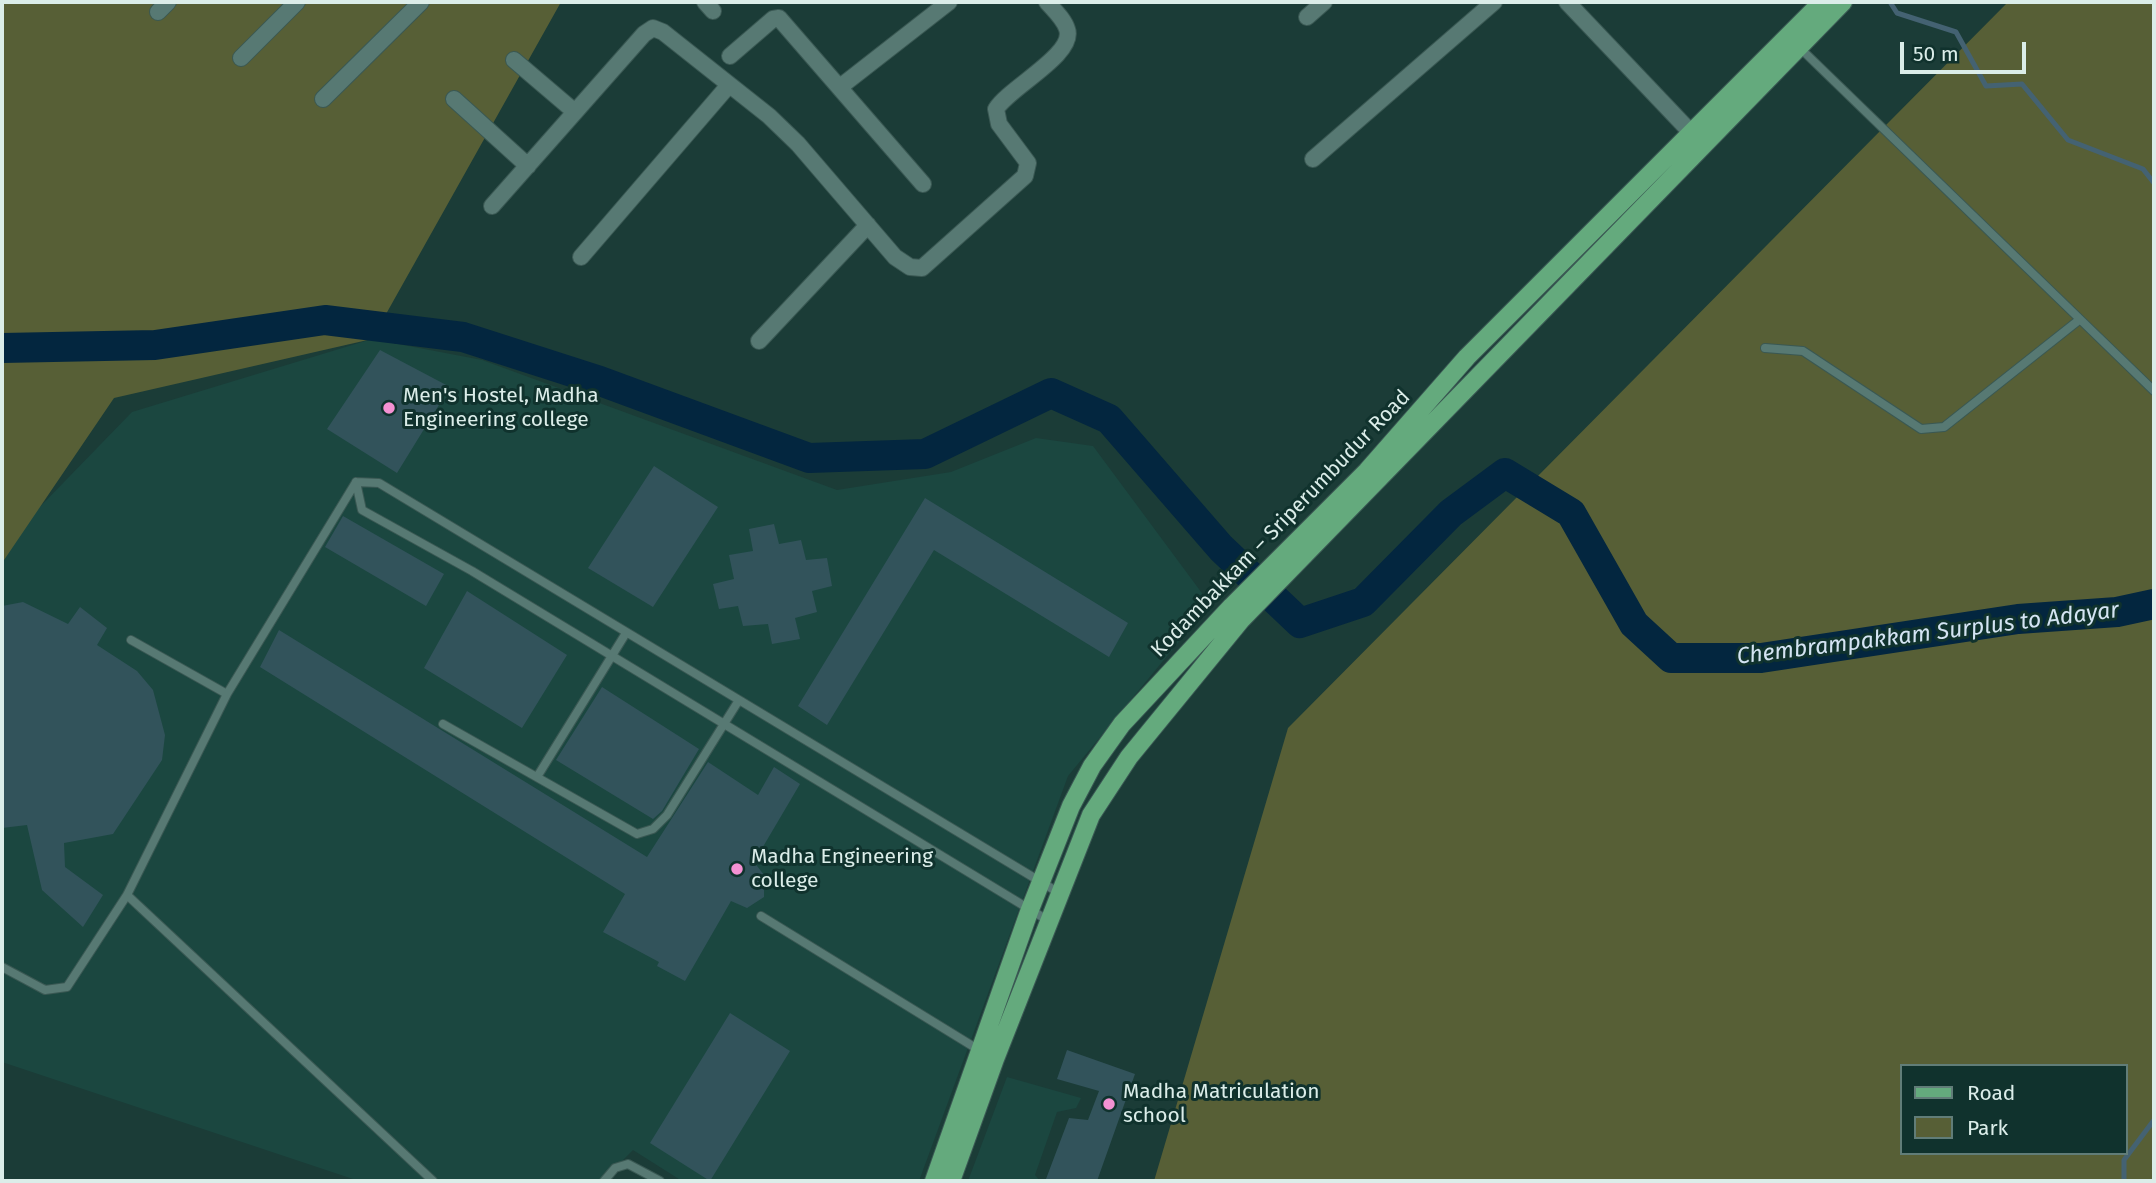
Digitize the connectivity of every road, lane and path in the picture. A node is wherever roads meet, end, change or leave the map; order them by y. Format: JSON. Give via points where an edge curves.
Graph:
{"nodes":[{"id":1,"x":297,"y":2,"type":"edge"},
{"id":2,"x":421,"y":2,"type":"edge"},
{"id":3,"x":948,"y":2,"type":"edge"},
{"id":4,"x":1047,"y":2,"type":"edge"},
{"id":5,"x":1324,"y":2,"type":"edge"},
{"id":6,"x":1494,"y":2,"type":"edge"},
{"id":7,"x":1567,"y":2,"type":"edge"},
{"id":8,"x":1822,"y":2,"type":"edge"},
{"id":9,"x":1843,"y":2,"type":"edge"},
{"id":10,"x":1307,"y":18,"type":"dead end"},
{"id":11,"x":1800,"y":48,"type":"junction"},
{"id":12,"x":730,"y":56,"type":"dead end"},
{"id":13,"x":241,"y":58,"type":"dead end"},
{"id":14,"x":514,"y":60,"type":"dead end"},
{"id":15,"x":729,"y":85,"type":"junction"},
{"id":16,"x":840,"y":87,"type":"junction"},
{"id":17,"x":323,"y":99,"type":"dead end"},
{"id":18,"x":454,"y":99,"type":"dead end"},
{"id":19,"x":575,"y":112,"type":"junction"},
{"id":20,"x":1697,"y":138,"type":"junction"},
{"id":21,"x":1313,"y":159,"type":"dead end"},
{"id":22,"x":528,"y":166,"type":"junction"},
{"id":23,"x":923,"y":184,"type":"dead end"},
{"id":24,"x":492,"y":206,"type":"dead end"},
{"id":25,"x":868,"y":225,"type":"junction"},
{"id":26,"x":581,"y":257,"type":"dead end"},
{"id":27,"x":2079,"y":320,"type":"junction"},
{"id":28,"x":759,"y":341,"type":"dead end"},
{"id":29,"x":1765,"y":348,"type":"dead end"},
{"id":30,"x":2154,"y":391,"type":"edge"},
{"id":31,"x":356,"y":482,"type":"junction"},
{"id":32,"x":1263,"y":586,"type":"junction"},
{"id":33,"x":626,"y":633,"type":"junction"},
{"id":34,"x":131,"y":640,"type":"dead end"},
{"id":35,"x":613,"y":656,"type":"junction"},
{"id":36,"x":227,"y":694,"type":"junction"},
{"id":37,"x":739,"y":700,"type":"junction"},
{"id":38,"x":725,"y":723,"type":"junction"},
{"id":39,"x":443,"y":724,"type":"dead end"},
{"id":40,"x":537,"y":778,"type":"junction"},
{"id":41,"x":1041,"y":882,"type":"junction"},
{"id":42,"x":1061,"y":894,"type":"junction"},
{"id":43,"x":127,"y":895,"type":"junction"},
{"id":44,"x":1030,"y":909,"type":"junction"},
{"id":45,"x":761,"y":916,"type":"dead end"},
{"id":46,"x":1049,"y":921,"type":"junction"},
{"id":47,"x":2,"y":967,"type":"edge"},
{"id":48,"x":988,"y":1055,"type":"junction"},
{"id":49,"x":433,"y":1181,"type":"edge"},
{"id":50,"x":604,"y":1181,"type":"edge"},
{"id":51,"x":660,"y":1181,"type":"edge"},
{"id":52,"x":934,"y":1181,"type":"edge"},
{"id":53,"x":951,"y":1181,"type":"edge"}],
"edges":[{"from":1,"to":13,"type":"street"},
{"from":2,"to":17,"type":"street"},
{"from":3,"to":16,"type":"street"},
{"from":4,"to":25,"type":"street","via":[[1068,31],[1068,42],[996,109],[999,124],[1028,163],[1025,176],[922,268],[909,267],[895,257]]},
{"from":5,"to":10,"type":"street"},
{"from":6,"to":21,"type":"street"},
{"from":7,"to":20,"type":"street"},
{"from":8,"to":20,"type":"main road","name":"Kodambakkam – Sriperumbudur Road"},
{"from":9,"to":11,"type":"main road","name":"Kodambakkam – Sriperumbudur Road"},
{"from":11,"to":20,"type":"main road","name":"Kodambakkam – Sriperumbudur Road"},
{"from":11,"to":27,"type":"lane"},
{"from":12,"to":16,"type":"street","via":[[773,19],[779,19]]},
{"from":14,"to":19,"type":"street"},
{"from":15,"to":19,"type":"street","via":[[653,28]]},
{"from":15,"to":25,"type":"street","via":[[798,144]]},
{"from":15,"to":26,"type":"street"},
{"from":16,"to":23,"type":"street"},
{"from":18,"to":22,"type":"street"},
{"from":19,"to":22,"type":"street"},
{"from":20,"to":32,"type":"main road","name":"Kodambakkam – Sriperumbudur Road","via":[[1466,357]]},
{"from":22,"to":24,"type":"street"},
{"from":25,"to":28,"type":"street"},
{"from":27,"to":29,"type":"lane","via":[[1944,427],[1933,429],[1921,429],[1803,351]]},
{"from":27,"to":30,"type":"lane"},
{"from":31,"to":33,"type":"lane","via":[[379,483]]},
{"from":31,"to":35,"type":"lane","via":[[362,510]]},
{"from":31,"to":36,"type":"lane"},
{"from":32,"to":41,"type":"main road","name":"Kodambakkam – Sriperumbudur Road","via":[[1105,746],[1071,806]]},
{"from":32,"to":42,"type":"main road","name":"Kodambakkam – Sriperumbudur Road","via":[[1110,783],[1091,816]]},
{"from":33,"to":35,"type":"lane"},
{"from":33,"to":37,"type":"lane"},
{"from":34,"to":36,"type":"lane"},
{"from":35,"to":38,"type":"lane"},
{"from":35,"to":40,"type":"lane"},
{"from":36,"to":43,"type":"lane"},
{"from":37,"to":38,"type":"lane"},
{"from":37,"to":41,"type":"lane"},
{"from":38,"to":40,"type":"lane","via":[[667,815],[653,829],[637,834]]},
{"from":38,"to":44,"type":"lane"},
{"from":39,"to":40,"type":"lane"},
{"from":41,"to":42,"type":"lane"},
{"from":41,"to":44,"type":"main road","name":"Kodambakkam – Sriperumbudur Road"},
{"from":42,"to":46,"type":"main road","name":"Kodambakkam – Sriperumbudur Road"},
{"from":43,"to":47,"type":"lane","via":[[67,987],[45,990]]},
{"from":43,"to":49,"type":"lane"},
{"from":44,"to":46,"type":"lane"},
{"from":44,"to":48,"type":"main road","name":"Kodambakkam – Sriperumbudur Road"},
{"from":45,"to":48,"type":"lane"},
{"from":46,"to":48,"type":"main road","name":"Kodambakkam – Sriperumbudur Road"},
{"from":48,"to":52,"type":"main road","name":"Kodambakkam – Sriperumbudur Road"},
{"from":48,"to":53,"type":"main road","name":"Kodambakkam – Sriperumbudur Road"},
{"from":50,"to":51,"type":"lane","via":[[615,1168],[628,1164]]}]}
